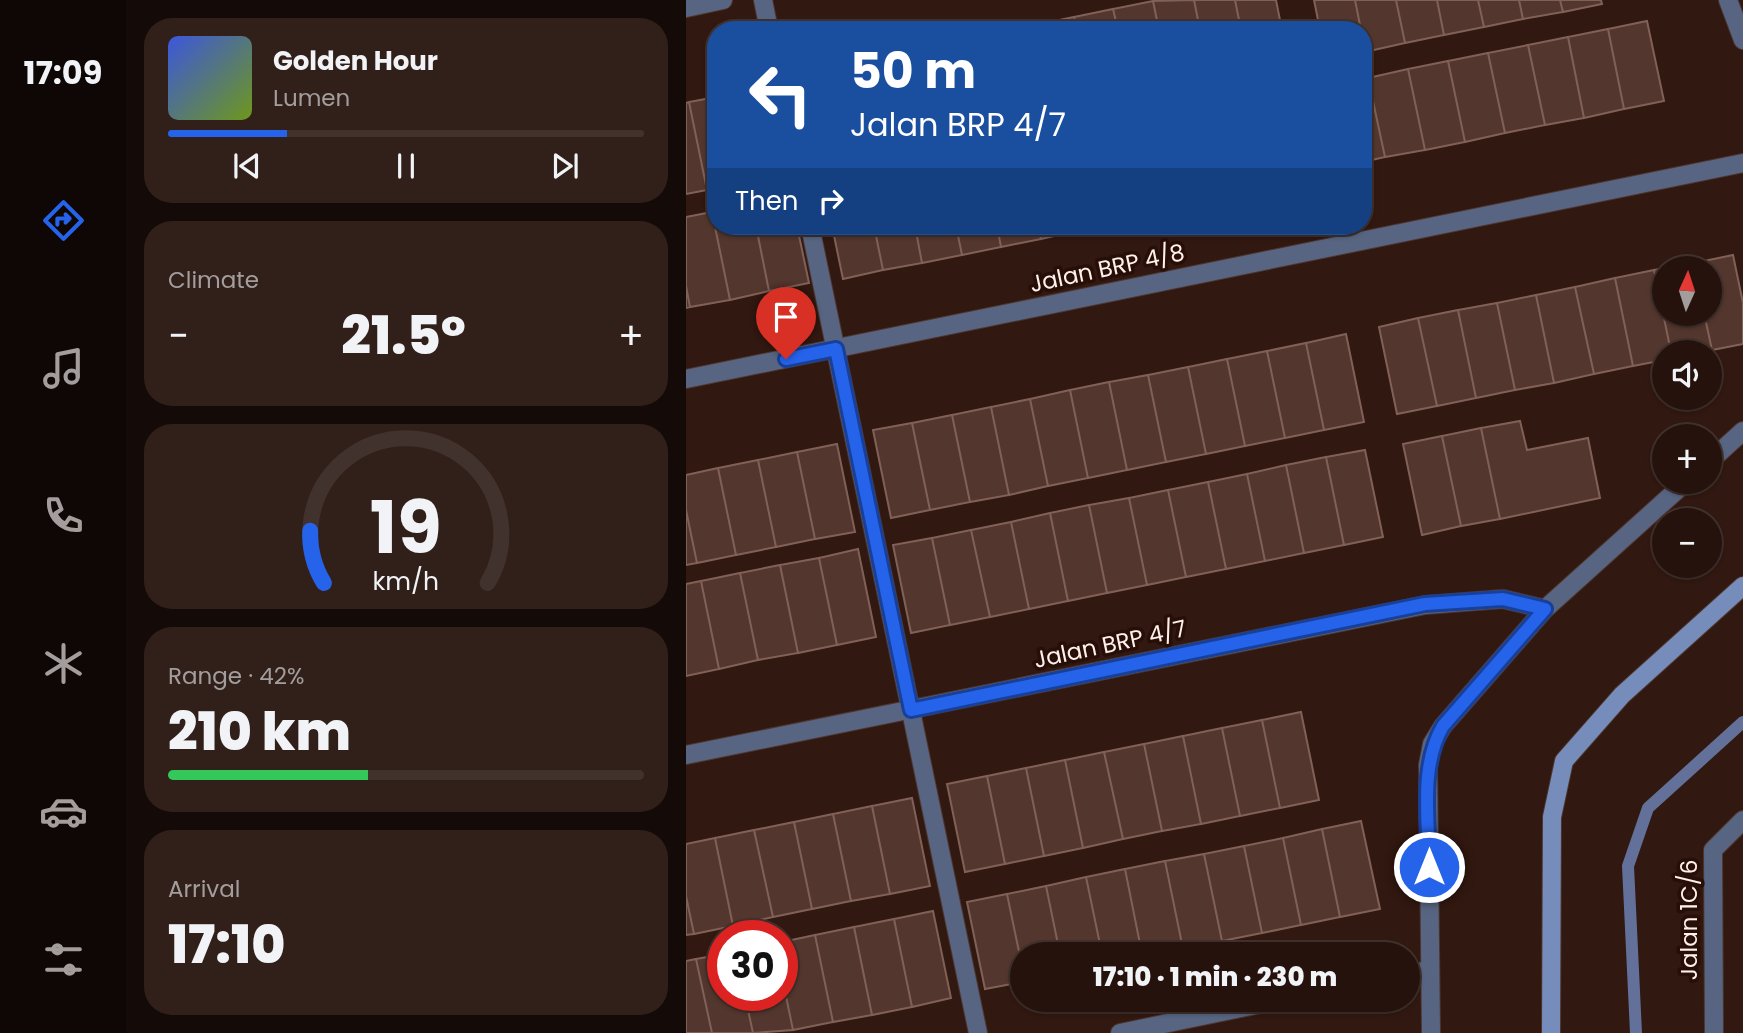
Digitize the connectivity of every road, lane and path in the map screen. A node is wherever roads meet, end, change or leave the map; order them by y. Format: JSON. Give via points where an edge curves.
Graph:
{"nodes":[{"id":1,"x":723,"y":0,"type":"edge"},
{"id":2,"x":763,"y":0,"type":"edge"},
{"id":3,"x":1728,"y":0,"type":"edge"},
{"id":4,"x":686,"y":8,"type":"edge"},
{"id":5,"x":767,"y":21,"type":"edge"},
{"id":6,"x":1743,"y":40,"type":"edge"},
{"id":7,"x":1743,"y":163,"type":"edge"},
{"id":8,"x":812,"y":235,"type":"edge"},
{"id":9,"x":836,"y":349,"type":"junction"},
{"id":10,"x":686,"y":379,"type":"edge"},
{"id":11,"x":1743,"y":431,"type":"edge"},
{"id":12,"x":1722,"y":450,"type":"edge"},
{"id":13,"x":1673,"y":494,"type":"edge"},
{"id":14,"x":1743,"y":586,"type":"edge"},
{"id":15,"x":1545,"y":609,"type":"junction"},
{"id":16,"x":911,"y":710,"type":"junction"},
{"id":17,"x":686,"y":755,"type":"edge"},
{"id":18,"x":1743,"y":820,"type":"edge"},
{"id":19,"x":1429,"y":970,"type":"junction"},
{"id":20,"x":1420,"y":972,"type":"edge"},
{"id":21,"x":1221,"y":1012,"type":"edge"},
{"id":22,"x":978,"y":1033,"type":"edge"},
{"id":23,"x":1119,"y":1033,"type":"edge"},
{"id":24,"x":1431,"y":1033,"type":"edge"},
{"id":25,"x":1551,"y":1033,"type":"edge"},
{"id":26,"x":1714,"y":1033,"type":"edge"}],
"edges":[{"from":1,"to":4,"type":"street"},
{"from":2,"to":5,"type":"street"},
{"from":3,"to":6,"type":"street"},
{"from":7,"to":9,"type":"street","name":"Jalan BRP 4/8"},
{"from":8,"to":9,"type":"street"},
{"from":9,"to":10,"type":"street","name":"Jalan BRP 4/8"},
{"from":9,"to":16,"type":"street"},
{"from":11,"to":12,"type":"street"},
{"from":13,"to":15,"type":"street"},
{"from":14,"to":25,"type":"street","via":[[1622,695],[1564,761],[1552,817]]},
{"from":15,"to":16,"type":"street","name":"Jalan BRP 4/7","via":[[1503,599],[1425,604]]},
{"from":15,"to":19,"type":"street","via":[[1432,744],[1428,765]]},
{"from":16,"to":17,"type":"street","name":"Jalan BRP 4/7"},
{"from":16,"to":22,"type":"street"},
{"from":18,"to":26,"type":"street","name":"Jalan 1C/6","via":[[1713,850]]},
{"from":19,"to":20,"type":"street"},
{"from":19,"to":24,"type":"street"},
{"from":21,"to":23,"type":"street"}]}
